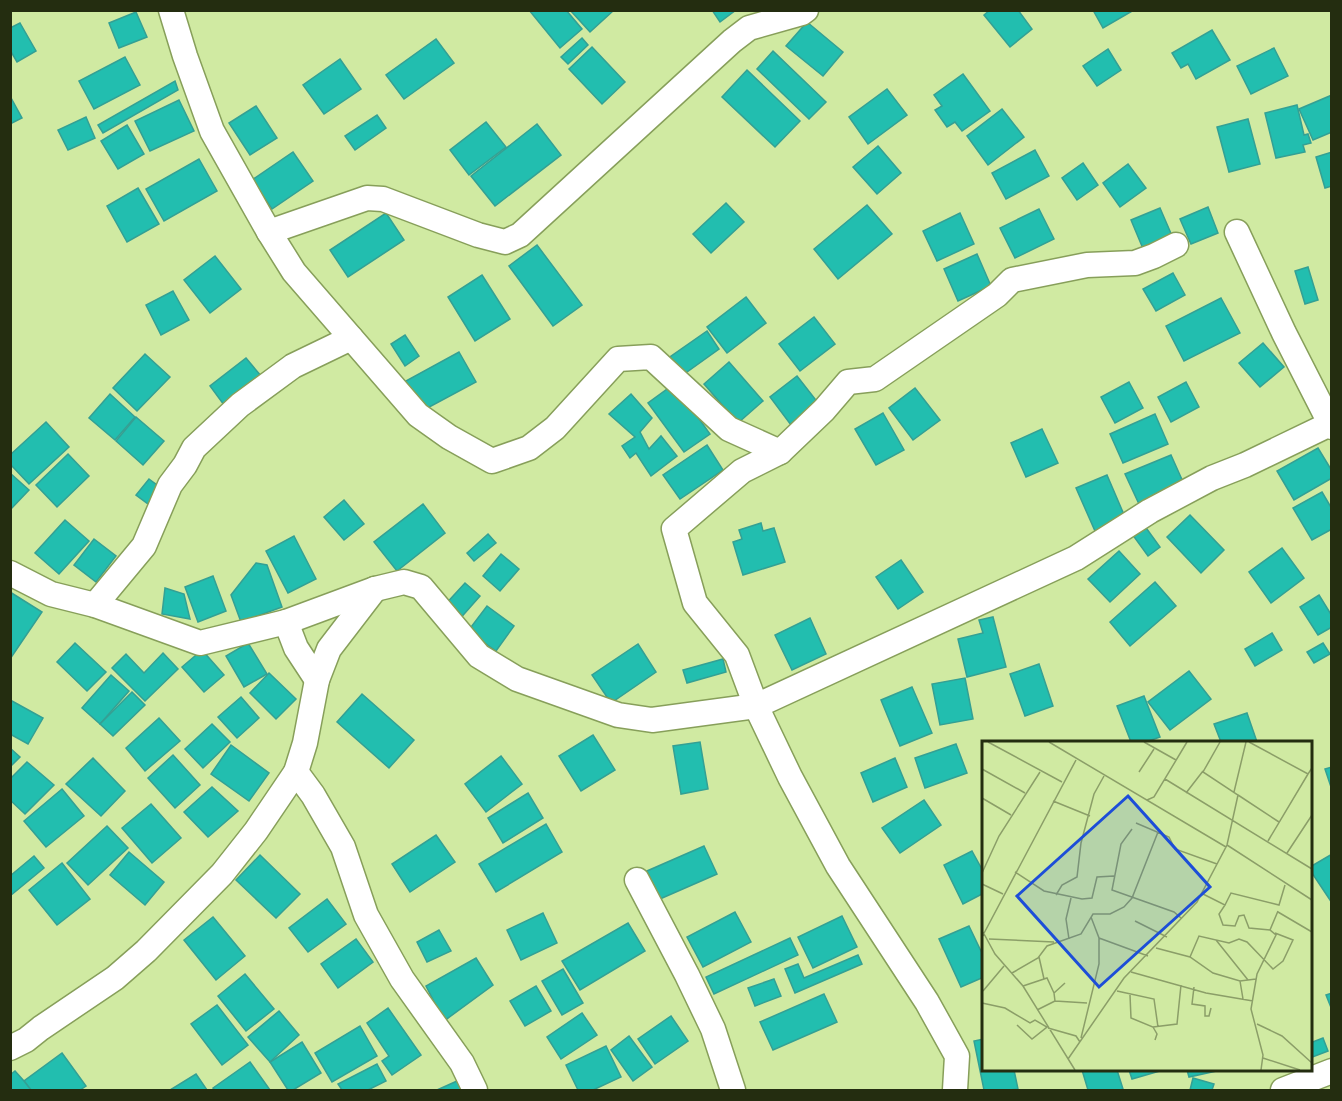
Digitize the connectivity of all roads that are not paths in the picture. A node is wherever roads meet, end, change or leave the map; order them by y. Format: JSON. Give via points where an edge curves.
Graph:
{"nodes":[{"id":1,"x":171,"y":10,"type":"edge"},
{"id":2,"x":806,"y":10,"type":"edge"},
{"id":3,"x":268,"y":232,"type":"junction"},
{"id":4,"x":1237,"y":232,"type":"dead end"},
{"id":5,"x":1176,"y":245,"type":"dead end"},
{"id":6,"x":351,"y":338,"type":"junction"},
{"id":7,"x":1331,"y":426,"type":"edge"},
{"id":8,"x":780,"y":452,"type":"junction"},
{"id":9,"x":10,"y":573,"type":"edge"},
{"id":10,"x":375,"y":589,"type":"junction"},
{"id":11,"x":95,"y":605,"type":"junction"},
{"id":12,"x":285,"y":622,"type":"junction"},
{"id":13,"x":317,"y":680,"type":"junction"},
{"id":14,"x":756,"y":706,"type":"junction"},
{"id":15,"x":296,"y":772,"type":"junction"},
{"id":16,"x":638,"y":880,"type":"dead end"},
{"id":17,"x":10,"y":1048,"type":"edge"},
{"id":18,"x":1332,"y":1071,"type":"edge"},
{"id":19,"x":475,"y":1090,"type":"edge"},
{"id":20,"x":733,"y":1090,"type":"edge"},
{"id":21,"x":955,"y":1090,"type":"edge"},
{"id":22,"x":1283,"y":1090,"type":"edge"}],
"edges":[{"from":1,"to":3,"type":"street","via":[[212,132]]},
{"from":2,"to":3,"type":"street","via":[[749,28],[732,41],[520,235],[505,242],[367,198]]},
{"from":3,"to":6,"type":"street","via":[[294,272]]},
{"from":4,"to":7,"type":"street"},
{"from":5,"to":8,"type":"street","via":[[1135,262],[1088,265],[1012,280],[997,295],[874,380],[848,382]]},
{"from":6,"to":8,"type":"street","via":[[418,415],[492,461],[529,448],[555,428],[618,359],[651,357],[729,429]]},
{"from":6,"to":11,"type":"street","via":[[293,366],[240,405],[194,448],[171,485],[144,546]]},
{"from":7,"to":14,"type":"street","via":[[1212,478],[1076,558]]},
{"from":8,"to":14,"type":"street","via":[[742,471],[674,529],[695,603],[737,655]]},
{"from":9,"to":11,"type":"street","via":[[51,594]]},
{"from":10,"to":12,"type":"street"},
{"from":10,"to":13,"type":"street","via":[[329,649]]},
{"from":10,"to":14,"type":"street","via":[[404,582],[421,586],[479,656],[517,679],[618,714],[652,720]]},
{"from":11,"to":12,"type":"street","via":[[200,643]]},
{"from":12,"to":13,"type":"street"},
{"from":13,"to":15,"type":"street"},
{"from":14,"to":21,"type":"street","via":[[838,866],[927,1002],[957,1056]]},
{"from":15,"to":17,"type":"street","via":[[222,874],[160,937],[115,978]]},
{"from":15,"to":19,"type":"street","via":[[343,847],[366,915],[402,979],[462,1063]]},
{"from":16,"to":20,"type":"street","via":[[713,1029]]},
{"from":18,"to":22,"type":"street"}]}
